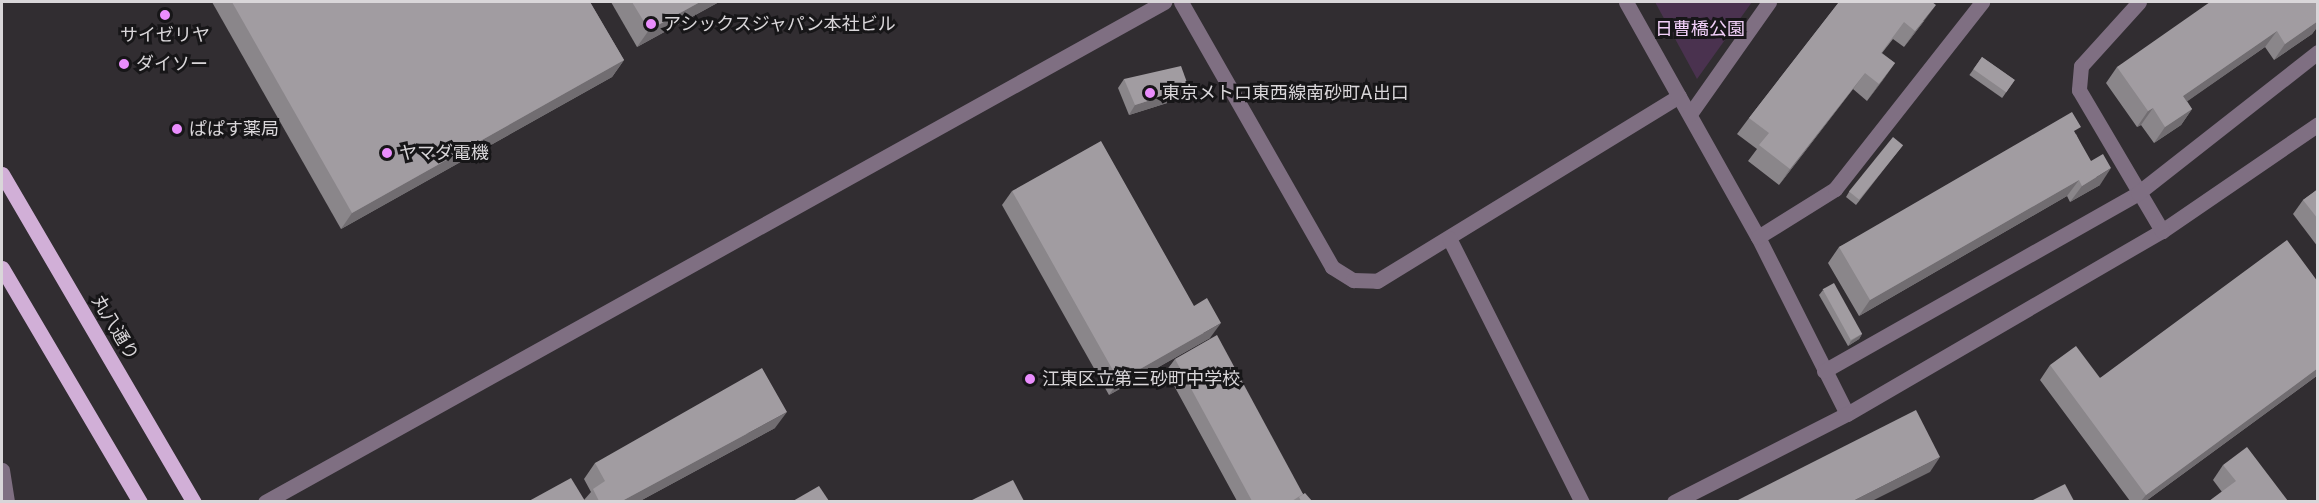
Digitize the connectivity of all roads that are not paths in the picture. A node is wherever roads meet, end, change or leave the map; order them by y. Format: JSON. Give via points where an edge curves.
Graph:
{"nodes":[{"id":1,"x":1164,"y":2,"type":"edge"},
{"id":2,"x":1181,"y":2,"type":"edge"},
{"id":3,"x":1626,"y":2,"type":"edge"},
{"id":4,"x":1769,"y":2,"type":"edge"},
{"id":5,"x":1982,"y":2,"type":"edge"},
{"id":6,"x":2139,"y":2,"type":"edge"},
{"id":7,"x":2318,"y":52,"type":"edge"},
{"id":8,"x":1679,"y":96,"type":"junction"},
{"id":9,"x":1690,"y":114,"type":"junction"},
{"id":10,"x":2318,"y":124,"type":"edge"},
{"id":11,"x":2,"y":174,"type":"edge"},
{"id":12,"x":2138,"y":193,"type":"junction"},
{"id":13,"x":2162,"y":231,"type":"junction"},
{"id":14,"x":1758,"y":237,"type":"junction"},
{"id":15,"x":1449,"y":238,"type":"junction"},
{"id":16,"x":2,"y":268,"type":"edge"},
{"id":17,"x":1824,"y":371,"type":"junction"},
{"id":18,"x":1847,"y":414,"type":"junction"},
{"id":19,"x":2,"y":470,"type":"edge"},
{"id":20,"x":7,"y":501,"type":"edge"},
{"id":21,"x":140,"y":501,"type":"edge"},
{"id":22,"x":194,"y":501,"type":"edge"},
{"id":23,"x":265,"y":501,"type":"edge"},
{"id":24,"x":1582,"y":501,"type":"edge"},
{"id":25,"x":1674,"y":501,"type":"edge"}],
"edges":[{"from":1,"to":23,"type":"street"},
{"from":2,"to":15,"type":"street","via":[[1332,267],[1353,280],[1377,281]]},
{"from":3,"to":8,"type":"street"},
{"from":4,"to":9,"type":"street"},
{"from":5,"to":14,"type":"street","via":[[1835,189]]},
{"from":6,"to":12,"type":"street","via":[[2081,66],[2079,90]]},
{"from":7,"to":12,"type":"street"},
{"from":8,"to":9,"type":"street"},
{"from":8,"to":15,"type":"street"},
{"from":9,"to":14,"type":"street"},
{"from":10,"to":13,"type":"street"},
{"from":11,"to":22,"type":"main road","name":"丸八通り"},
{"from":12,"to":13,"type":"street"},
{"from":12,"to":17,"type":"street"},
{"from":13,"to":18,"type":"street"},
{"from":14,"to":17,"type":"street"},
{"from":15,"to":24,"type":"street"},
{"from":16,"to":21,"type":"main road"},
{"from":17,"to":18,"type":"street"},
{"from":18,"to":25,"type":"street"},
{"from":19,"to":20,"type":"street"}]}
